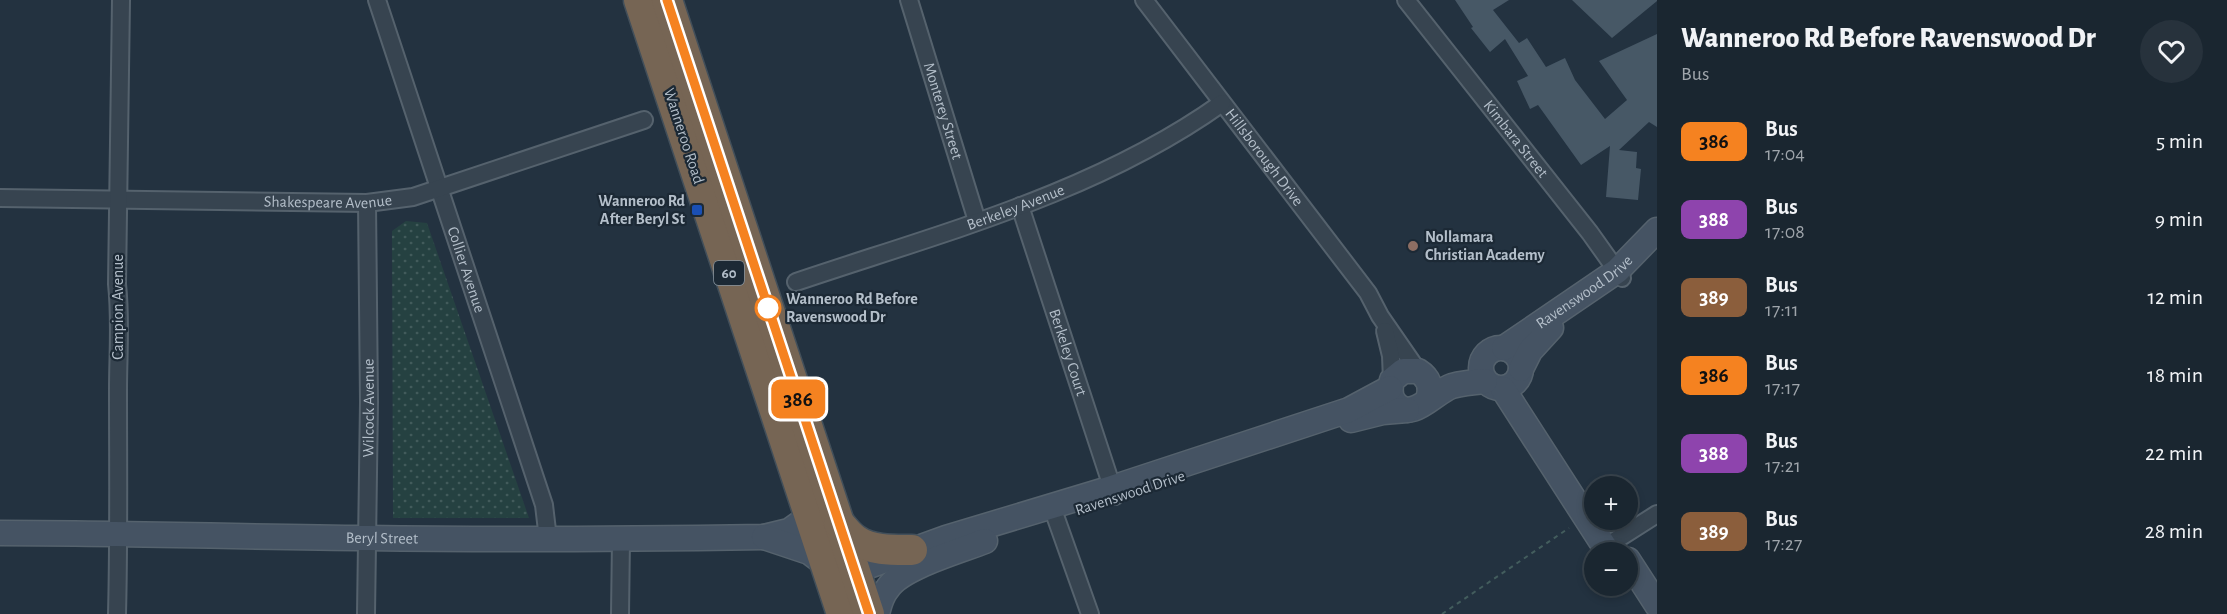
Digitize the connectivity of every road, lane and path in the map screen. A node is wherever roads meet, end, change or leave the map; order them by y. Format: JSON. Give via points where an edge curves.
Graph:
{"nodes":[{"id":1,"x":121,"y":0,"type":"edge"},
{"id":2,"x":376,"y":0,"type":"edge"},
{"id":3,"x":639,"y":0,"type":"edge"},
{"id":4,"x":667,"y":0,"type":"edge"},
{"id":5,"x":909,"y":0,"type":"edge"},
{"id":6,"x":1144,"y":0,"type":"edge"},
{"id":7,"x":1406,"y":0,"type":"edge"},
{"id":8,"x":1222,"y":103,"type":"junction"},
{"id":9,"x":645,"y":120,"type":"dead end"},
{"id":10,"x":438,"y":189,"type":"junction"},
{"id":11,"x":0,"y":198,"type":"edge"},
{"id":12,"x":119,"y":199,"type":"junction"},
{"id":13,"x":367,"y":202,"type":"junction"},
{"id":14,"x":1020,"y":206,"type":"junction"},
{"id":15,"x":977,"y":220,"type":"junction"},
{"id":16,"x":1657,"y":230,"type":"edge"},
{"id":17,"x":1657,"y":246,"type":"edge"},
{"id":18,"x":1619,"y":275,"type":"junction"},
{"id":19,"x":796,"y":282,"type":"dead end"},
{"id":20,"x":1380,"y":316,"type":"junction"},
{"id":21,"x":1494,"y":352,"type":"junction"},
{"id":22,"x":1420,"y":373,"type":"junction"},
{"id":23,"x":1508,"y":379,"type":"junction"},
{"id":24,"x":1391,"y":384,"type":"junction"},
{"id":25,"x":1417,"y":405,"type":"junction"},
{"id":26,"x":1114,"y":493,"type":"junction"},
{"id":27,"x":1584,"y":498,"type":"edge"},
{"id":28,"x":1054,"y":512,"type":"junction"},
{"id":29,"x":1657,"y":514,"type":"edge"},
{"id":30,"x":810,"y":516,"type":"junction"},
{"id":31,"x":1584,"y":521,"type":"edge"},
{"id":32,"x":839,"y":523,"type":"junction"},
{"id":33,"x":119,"y":533,"type":"junction"},
{"id":34,"x":0,"y":534,"type":"edge"},
{"id":35,"x":764,"y":537,"type":"junction"},
{"id":36,"x":367,"y":538,"type":"junction"},
{"id":37,"x":548,"y":539,"type":"junction"},
{"id":38,"x":621,"y":539,"type":"junction"},
{"id":39,"x":1625,"y":542,"type":"edge"},
{"id":40,"x":912,"y":550,"type":"junction"},
{"id":41,"x":825,"y":564,"type":"junction"},
{"id":42,"x":855,"y":571,"type":"junction"},
{"id":43,"x":1638,"y":580,"type":"edge"},
{"id":44,"x":1637,"y":596,"type":"edge"},
{"id":45,"x":1657,"y":605,"type":"edge"},
{"id":46,"x":117,"y":614,"type":"edge"},
{"id":47,"x":366,"y":614,"type":"edge"},
{"id":48,"x":620,"y":614,"type":"edge"},
{"id":49,"x":842,"y":614,"type":"edge"},
{"id":50,"x":852,"y":614,"type":"edge"},
{"id":51,"x":869,"y":614,"type":"edge"},
{"id":52,"x":877,"y":614,"type":"edge"},
{"id":53,"x":1090,"y":614,"type":"edge"},
{"id":54,"x":1442,"y":614,"type":"edge"},
{"id":55,"x":1648,"y":614,"type":"edge"}],
"edges":[{"from":1,"to":12,"type":"street","name":"Campion Avenue"},
{"from":2,"to":10,"type":"street","name":"Collier Avenue"},
{"from":3,"to":30,"type":"highway","name":"Wanneroo Road","number":"60"},
{"from":4,"to":32,"type":"highway","name":"Wanneroo Road","number":"60"},
{"from":5,"to":15,"type":"street","name":"Monterey Street"},
{"from":6,"to":8,"type":"street","name":"Hillsborough Drive"},
{"from":7,"to":18,"type":"street","name":"Kimbara Street"},
{"from":8,"to":14,"type":"street","name":"Berkeley Avenue","via":[[1094,177]]},
{"from":8,"to":20,"type":"street","name":"Hillsborough Drive","via":[[1368,293]]},
{"from":9,"to":10,"type":"street","name":"Shakespeare Avenue"},
{"from":10,"to":13,"type":"street","name":"Shakespeare Avenue"},
{"from":10,"to":37,"type":"street","name":"Collier Avenue","via":[[544,506]]},
{"from":11,"to":12,"type":"street","name":"Shakespeare Avenue"},
{"from":12,"to":13,"type":"street","name":"Shakespeare Avenue"},
{"from":12,"to":33,"type":"street","name":"Campion Avenue"},
{"from":13,"to":36,"type":"street","name":"Wilcock Avenue"},
{"from":14,"to":15,"type":"street","name":"Berkeley Avenue"},
{"from":14,"to":26,"type":"street","name":"Berkeley Court"},
{"from":15,"to":19,"type":"street","name":"Berkeley Avenue"},
{"from":16,"to":18,"type":"street","name":"Ravenswood Drive"},
{"from":17,"to":18,"type":"street","name":"Ravenswood Drive"},
{"from":18,"to":21,"type":"street","name":"Ravenswood Drive"},
{"from":18,"to":23,"type":"street","name":"Ravenswood Drive","via":[[1546,332]]},
{"from":20,"to":22,"type":"street","name":"Hillsborough Drive"},
{"from":20,"to":24,"type":"street","name":"Hillsborough Drive","via":[[1391,356]]},
{"from":21,"to":22,"type":"street","name":"Ravenswood Drive","via":[[1454,373]]},
{"from":21,"to":23,"type":"street","via":[[1516,355]]},
{"from":21,"to":23,"type":"street","via":[[1481,366]]},
{"from":22,"to":24,"type":"street","via":[[1403,371]]},
{"from":22,"to":25,"type":"street","via":[[1430,386]]},
{"from":23,"to":25,"type":"street","name":"Ravenswood Drive","via":[[1452,387]]},
{"from":23,"to":27,"type":"street"},
{"from":24,"to":25,"type":"street","via":[[1394,402]]},
{"from":24,"to":26,"type":"street","name":"Ravenswood Drive","via":[[1349,410]]},
{"from":25,"to":26,"type":"street","name":"Ravenswood Drive","via":[[1364,416]]},
{"from":26,"to":28,"type":"street","name":"Ravenswood Drive"},
{"from":28,"to":40,"type":"street","name":"Ravenswood Drive","via":[[988,524]]},
{"from":28,"to":52,"type":"street","name":"Ravenswood Drive","via":[[897,578],[888,588]]},
{"from":28,"to":53,"type":"street"},
{"from":29,"to":39,"type":"street"},
{"from":30,"to":35,"type":"street","name":"Beryl Street","via":[[789,531]]},
{"from":30,"to":41,"type":"highway","name":"Wanneroo Road","number":"60"},
{"from":31,"to":54,"type":"path"},
{"from":32,"to":40,"type":"highway","via":[[868,546]]},
{"from":32,"to":42,"type":"highway","name":"Wanneroo Road","number":"60"},
{"from":33,"to":34,"type":"street","name":"Beryl Street"},
{"from":33,"to":36,"type":"street","name":"Beryl Street"},
{"from":33,"to":46,"type":"street","name":"Campion Avenue"},
{"from":35,"to":38,"type":"street","name":"Beryl Street"},
{"from":35,"to":41,"type":"street","name":"Beryl Street","via":[[809,552]]},
{"from":36,"to":37,"type":"street","name":"Beryl Street"},
{"from":36,"to":47,"type":"street","name":"Wilcock Avenue"},
{"from":37,"to":38,"type":"street","name":"Beryl Street"},
{"from":38,"to":48,"type":"street"},
{"from":40,"to":42,"type":"street","name":"Ravenswood Drive"},
{"from":41,"to":49,"type":"highway","name":"Wanneroo Road","number":"60"},
{"from":42,"to":50,"type":"street","via":[[850,592]]},
{"from":42,"to":51,"type":"highway","name":"Wanneroo Road","number":"60"},
{"from":43,"to":45,"type":"street"},
{"from":44,"to":55,"type":"street"}]}
